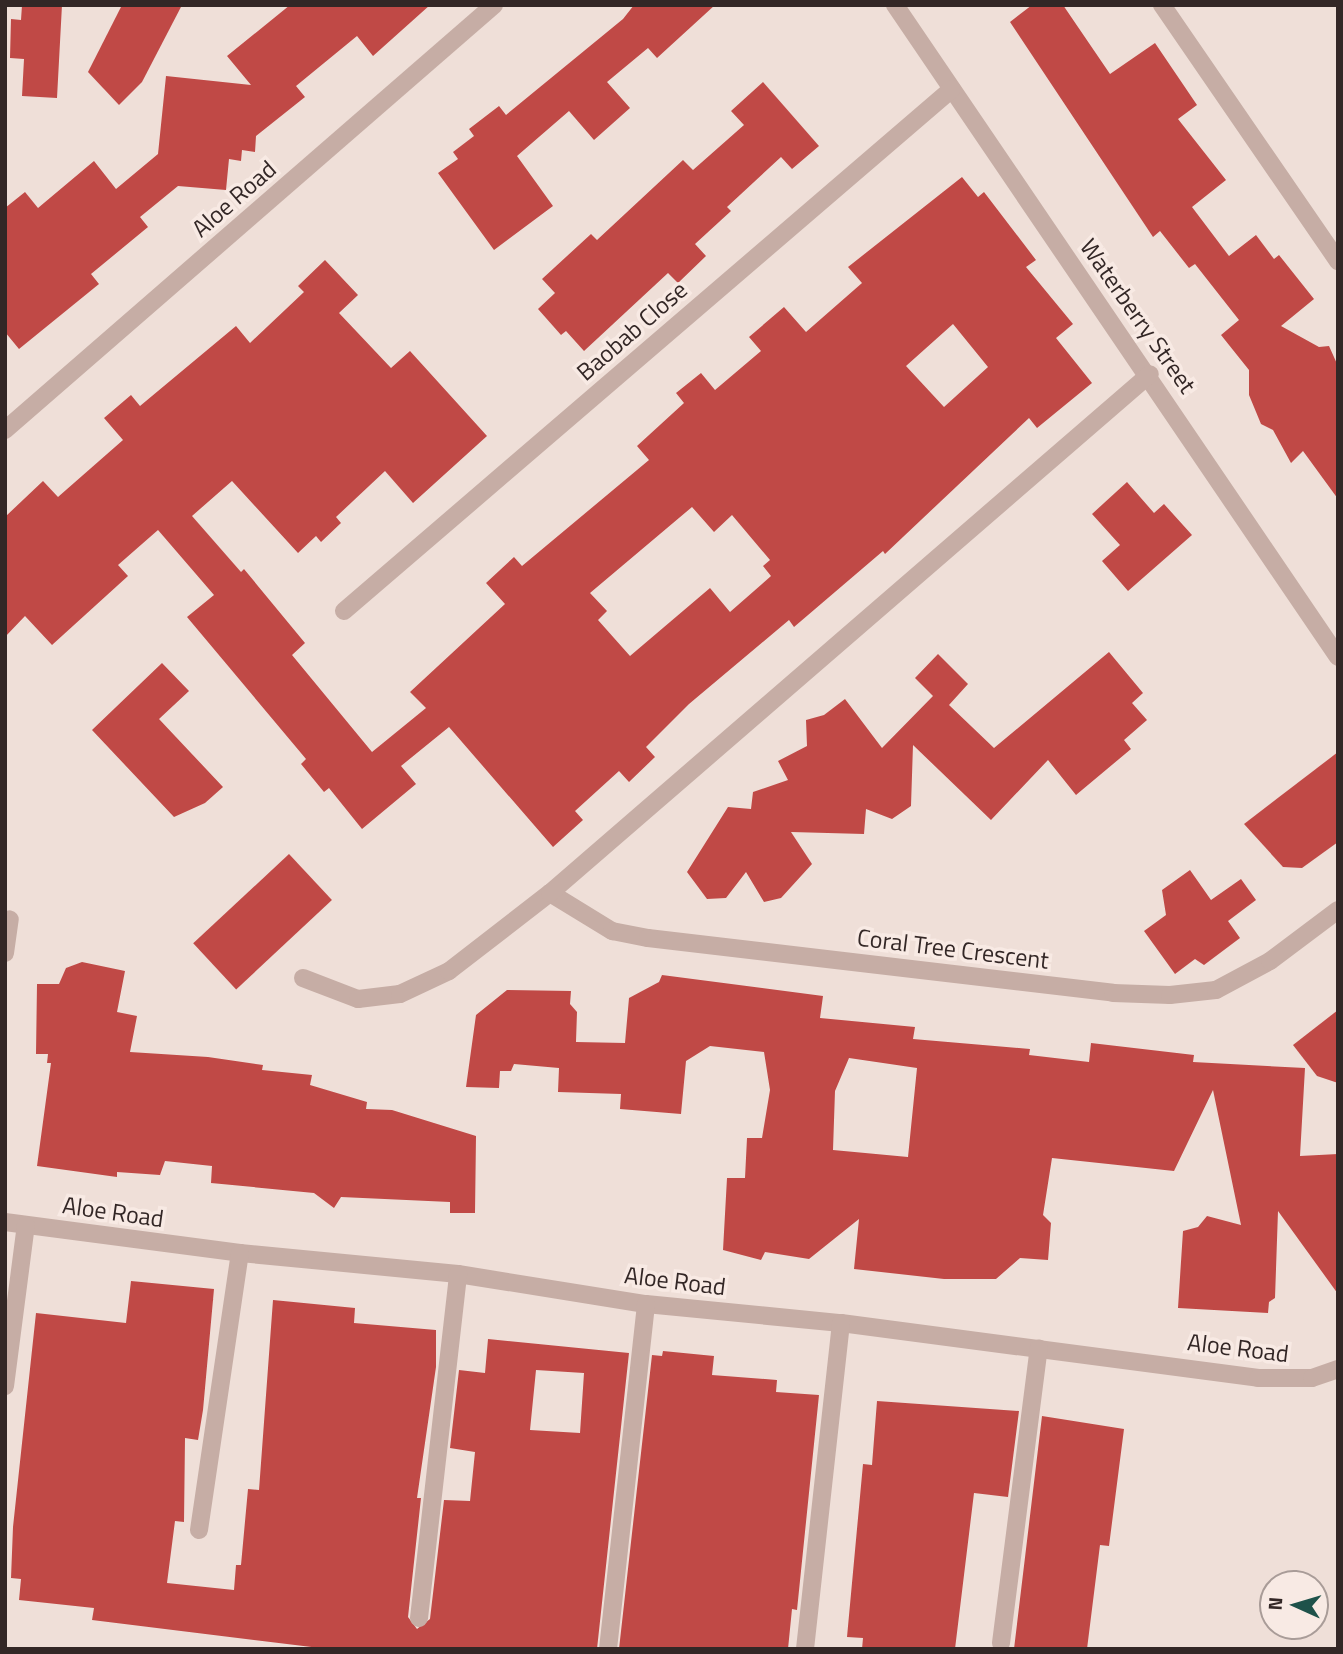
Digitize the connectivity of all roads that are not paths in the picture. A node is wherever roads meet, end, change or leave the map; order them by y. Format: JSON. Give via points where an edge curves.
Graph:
{"nodes":[{"id":1,"x":494,"y":5,"type":"edge"},
{"id":2,"x":895,"y":5,"type":"edge"},
{"id":3,"x":1161,"y":5,"type":"edge"},
{"id":4,"x":953,"y":89,"type":"junction"},
{"id":5,"x":1338,"y":261,"type":"edge"},
{"id":6,"x":1150,"y":374,"type":"junction"},
{"id":7,"x":5,"y":430,"type":"edge"},
{"id":8,"x":344,"y":611,"type":"dead end"},
{"id":9,"x":1338,"y":657,"type":"edge"},
{"id":10,"x":550,"y":893,"type":"junction"},
{"id":11,"x":1338,"y":910,"type":"edge"},
{"id":12,"x":10,"y":919,"type":"dead end"},
{"id":13,"x":5,"y":953,"type":"edge"},
{"id":14,"x":303,"y":978,"type":"dead end"},
{"id":15,"x":5,"y":1222,"type":"edge"},
{"id":16,"x":26,"y":1225,"type":"junction"},
{"id":17,"x":240,"y":1254,"type":"junction"},
{"id":18,"x":458,"y":1274,"type":"junction"},
{"id":19,"x":646,"y":1304,"type":"junction"},
{"id":20,"x":841,"y":1323,"type":"junction"},
{"id":21,"x":1039,"y":1349,"type":"junction"},
{"id":22,"x":1338,"y":1369,"type":"edge"},
{"id":23,"x":5,"y":1386,"type":"edge"},
{"id":24,"x":199,"y":1530,"type":"dead end"},
{"id":25,"x":419,"y":1619,"type":"dead end"},
{"id":26,"x":1001,"y":1643,"type":"dead end"},
{"id":27,"x":608,"y":1649,"type":"edge"},
{"id":28,"x":805,"y":1649,"type":"edge"}],
"edges":[{"from":1,"to":7,"type":"street","name":"Aloe Road"},
{"from":2,"to":4,"type":"street","name":"Waterberry Street"},
{"from":3,"to":5,"type":"street"},
{"from":4,"to":6,"type":"street","name":"Waterberry Street"},
{"from":4,"to":8,"type":"street","name":"Baobab Close"},
{"from":6,"to":9,"type":"street","name":"Waterberry Street"},
{"from":6,"to":10,"type":"street"},
{"from":10,"to":11,"type":"street","name":"Coral Tree Crescent","via":[[612,930],[648,938],[1113,993],[1170,995],[1216,990],[1270,961]]},
{"from":10,"to":14,"type":"street","via":[[449,971],[400,994],[358,999]]},
{"from":12,"to":13,"type":"street"},
{"from":15,"to":16,"type":"street","name":"Aloe Road"},
{"from":16,"to":17,"type":"street","name":"Aloe Road"},
{"from":16,"to":23,"type":"street"},
{"from":17,"to":18,"type":"street","name":"Aloe Road"},
{"from":17,"to":24,"type":"street"},
{"from":18,"to":19,"type":"street","name":"Aloe Road"},
{"from":18,"to":25,"type":"street"},
{"from":19,"to":20,"type":"street","name":"Aloe Road"},
{"from":19,"to":27,"type":"street"},
{"from":20,"to":21,"type":"street","name":"Aloe Road"},
{"from":20,"to":28,"type":"street"},
{"from":21,"to":22,"type":"street","name":"Aloe Road","via":[[1258,1378],[1312,1378]]},
{"from":21,"to":26,"type":"street"}]}
